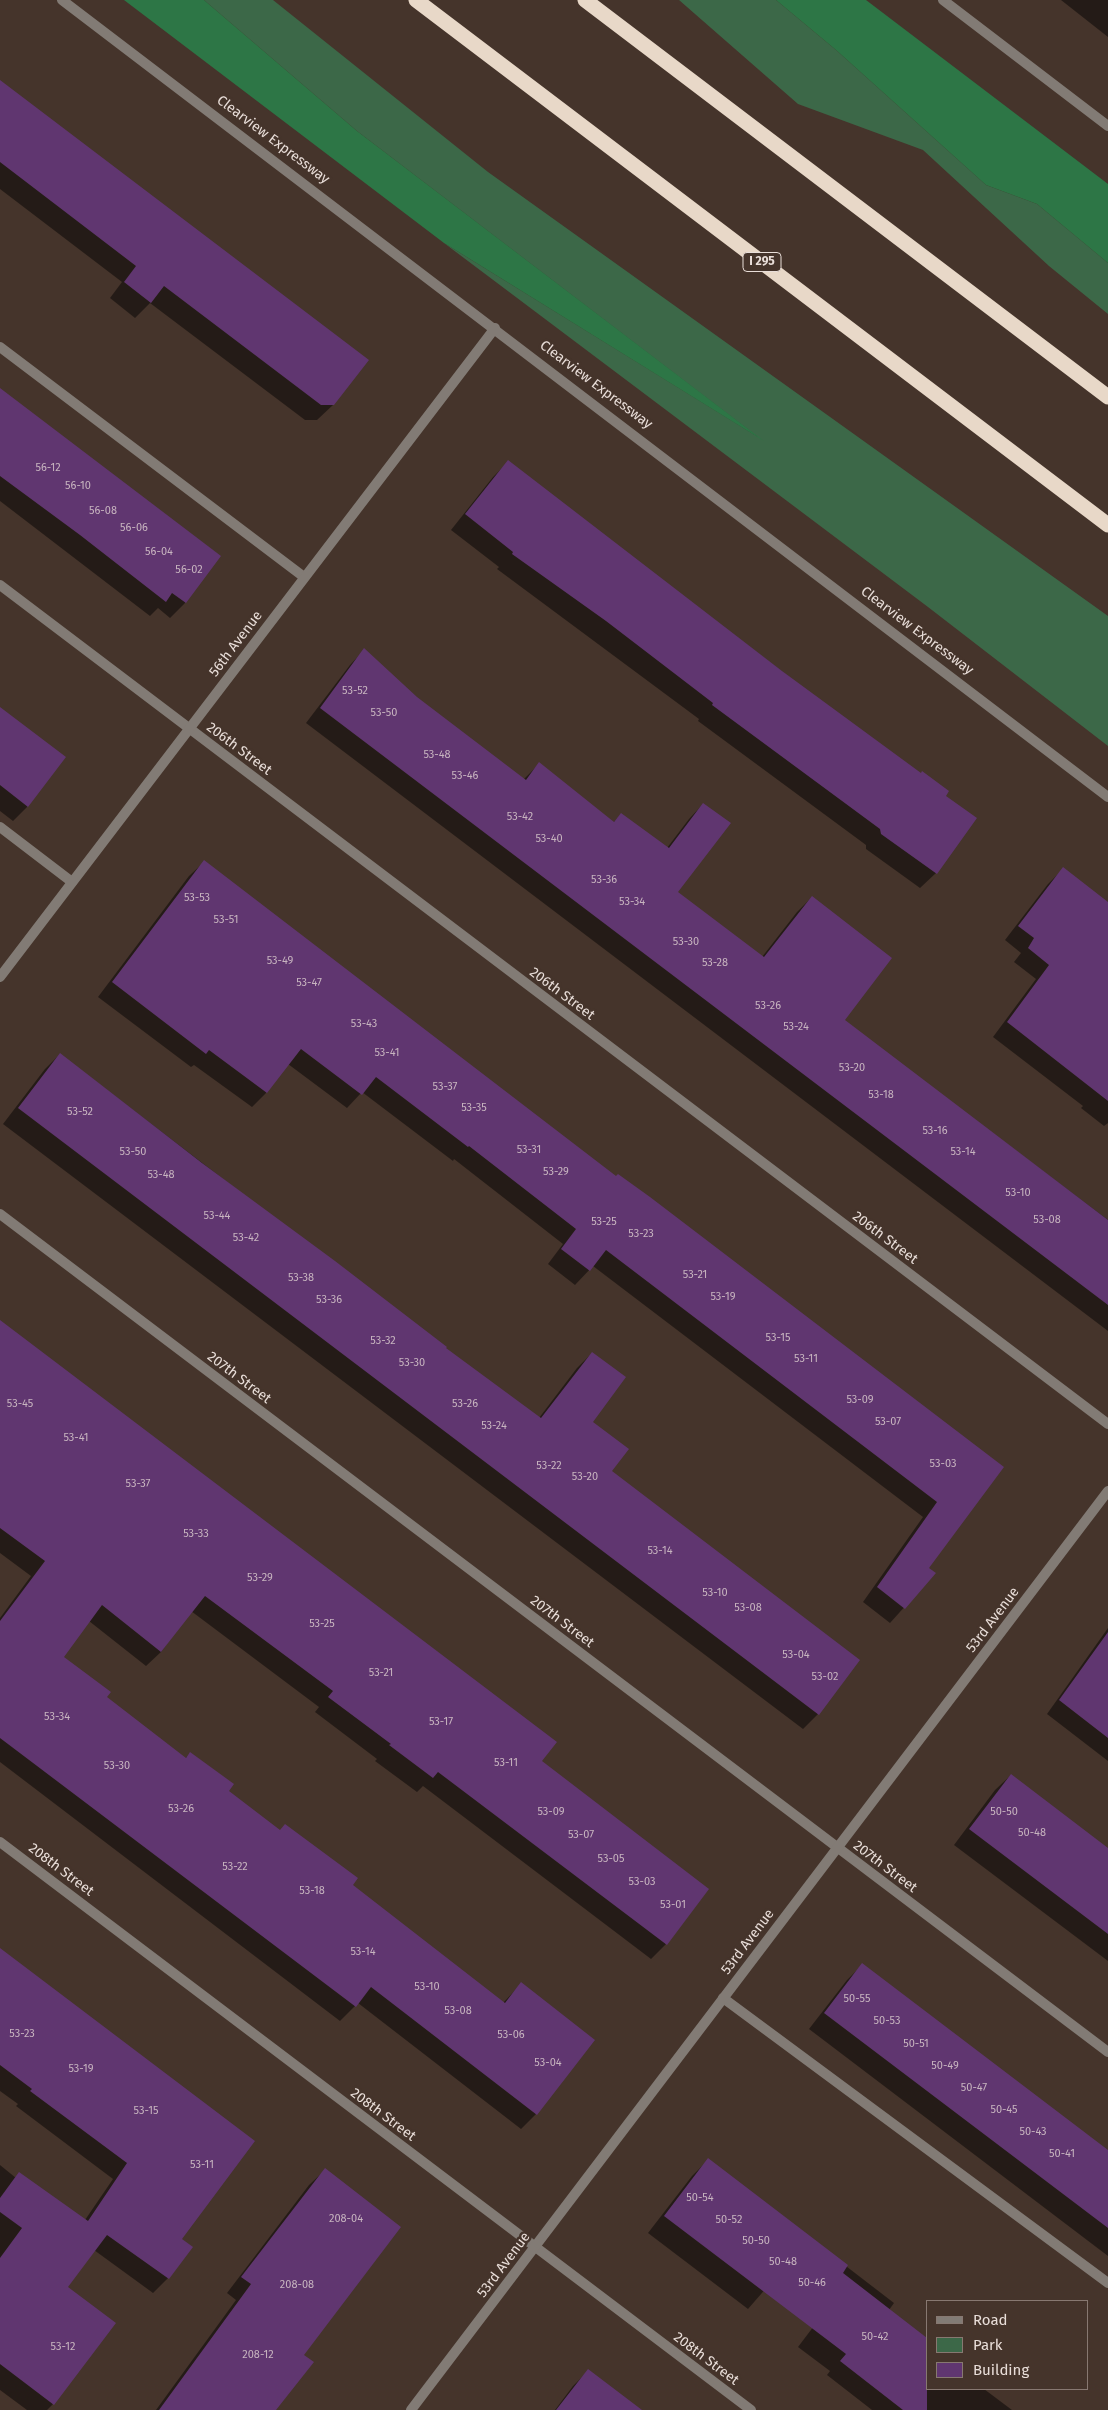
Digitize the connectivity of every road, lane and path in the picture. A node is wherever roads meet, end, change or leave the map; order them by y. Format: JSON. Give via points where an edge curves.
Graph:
{"nodes":[{"id":1,"x":62,"y":0,"type":"edge"},
{"id":2,"x":416,"y":0,"type":"edge"},
{"id":3,"x":585,"y":0,"type":"edge"},
{"id":4,"x":943,"y":0,"type":"edge"},
{"id":5,"x":1108,"y":126,"type":"edge"},
{"id":6,"x":495,"y":328,"type":"junction"},
{"id":7,"x":0,"y":347,"type":"edge"},
{"id":8,"x":1108,"y":397,"type":"edge"},
{"id":9,"x":1108,"y":524,"type":"edge"},
{"id":10,"x":304,"y":577,"type":"junction"},
{"id":11,"x":0,"y":585,"type":"edge"},
{"id":12,"x":188,"y":728,"type":"junction"},
{"id":13,"x":1108,"y":797,"type":"edge"},
{"id":14,"x":0,"y":827,"type":"edge"},
{"id":15,"x":72,"y":882,"type":"junction"},
{"id":16,"x":0,"y":978,"type":"edge"},
{"id":17,"x":0,"y":1214,"type":"edge"},
{"id":18,"x":1108,"y":1424,"type":"edge"},
{"id":19,"x":1108,"y":1491,"type":"edge"},
{"id":20,"x":0,"y":1842,"type":"edge"},
{"id":21,"x":837,"y":1848,"type":"junction"},
{"id":22,"x":724,"y":1998,"type":"junction"},
{"id":23,"x":1108,"y":2052,"type":"edge"},
{"id":24,"x":535,"y":2247,"type":"junction"},
{"id":25,"x":1108,"y":2283,"type":"edge"},
{"id":26,"x":411,"y":2410,"type":"edge"},
{"id":27,"x":750,"y":2410,"type":"edge"}],
"edges":[{"from":1,"to":6,"type":"street","name":"Clearview Expressway"},
{"from":2,"to":9,"type":"highway","number":"I 295"},
{"from":3,"to":8,"type":"highway"},
{"from":4,"to":5,"type":"street"},
{"from":6,"to":10,"type":"street","name":"56th Avenue"},
{"from":6,"to":13,"type":"street","name":"Clearview Expressway"},
{"from":7,"to":10,"type":"street"},
{"from":10,"to":12,"type":"street","name":"56th Avenue"},
{"from":11,"to":12,"type":"street","name":"206th Street"},
{"from":12,"to":15,"type":"street","name":"56th Avenue"},
{"from":12,"to":18,"type":"street","name":"206th Street"},
{"from":14,"to":15,"type":"street"},
{"from":15,"to":16,"type":"street","name":"56th Avenue"},
{"from":17,"to":21,"type":"street","name":"207th Street"},
{"from":19,"to":21,"type":"street","name":"53rd Avenue"},
{"from":20,"to":24,"type":"street","name":"208th Street"},
{"from":21,"to":22,"type":"street","name":"53rd Avenue"},
{"from":21,"to":23,"type":"street","name":"207th Street"},
{"from":22,"to":24,"type":"street","name":"53rd Avenue"},
{"from":22,"to":25,"type":"street"},
{"from":24,"to":26,"type":"street","name":"53rd Avenue"},
{"from":24,"to":27,"type":"street","name":"208th Street"}]}
